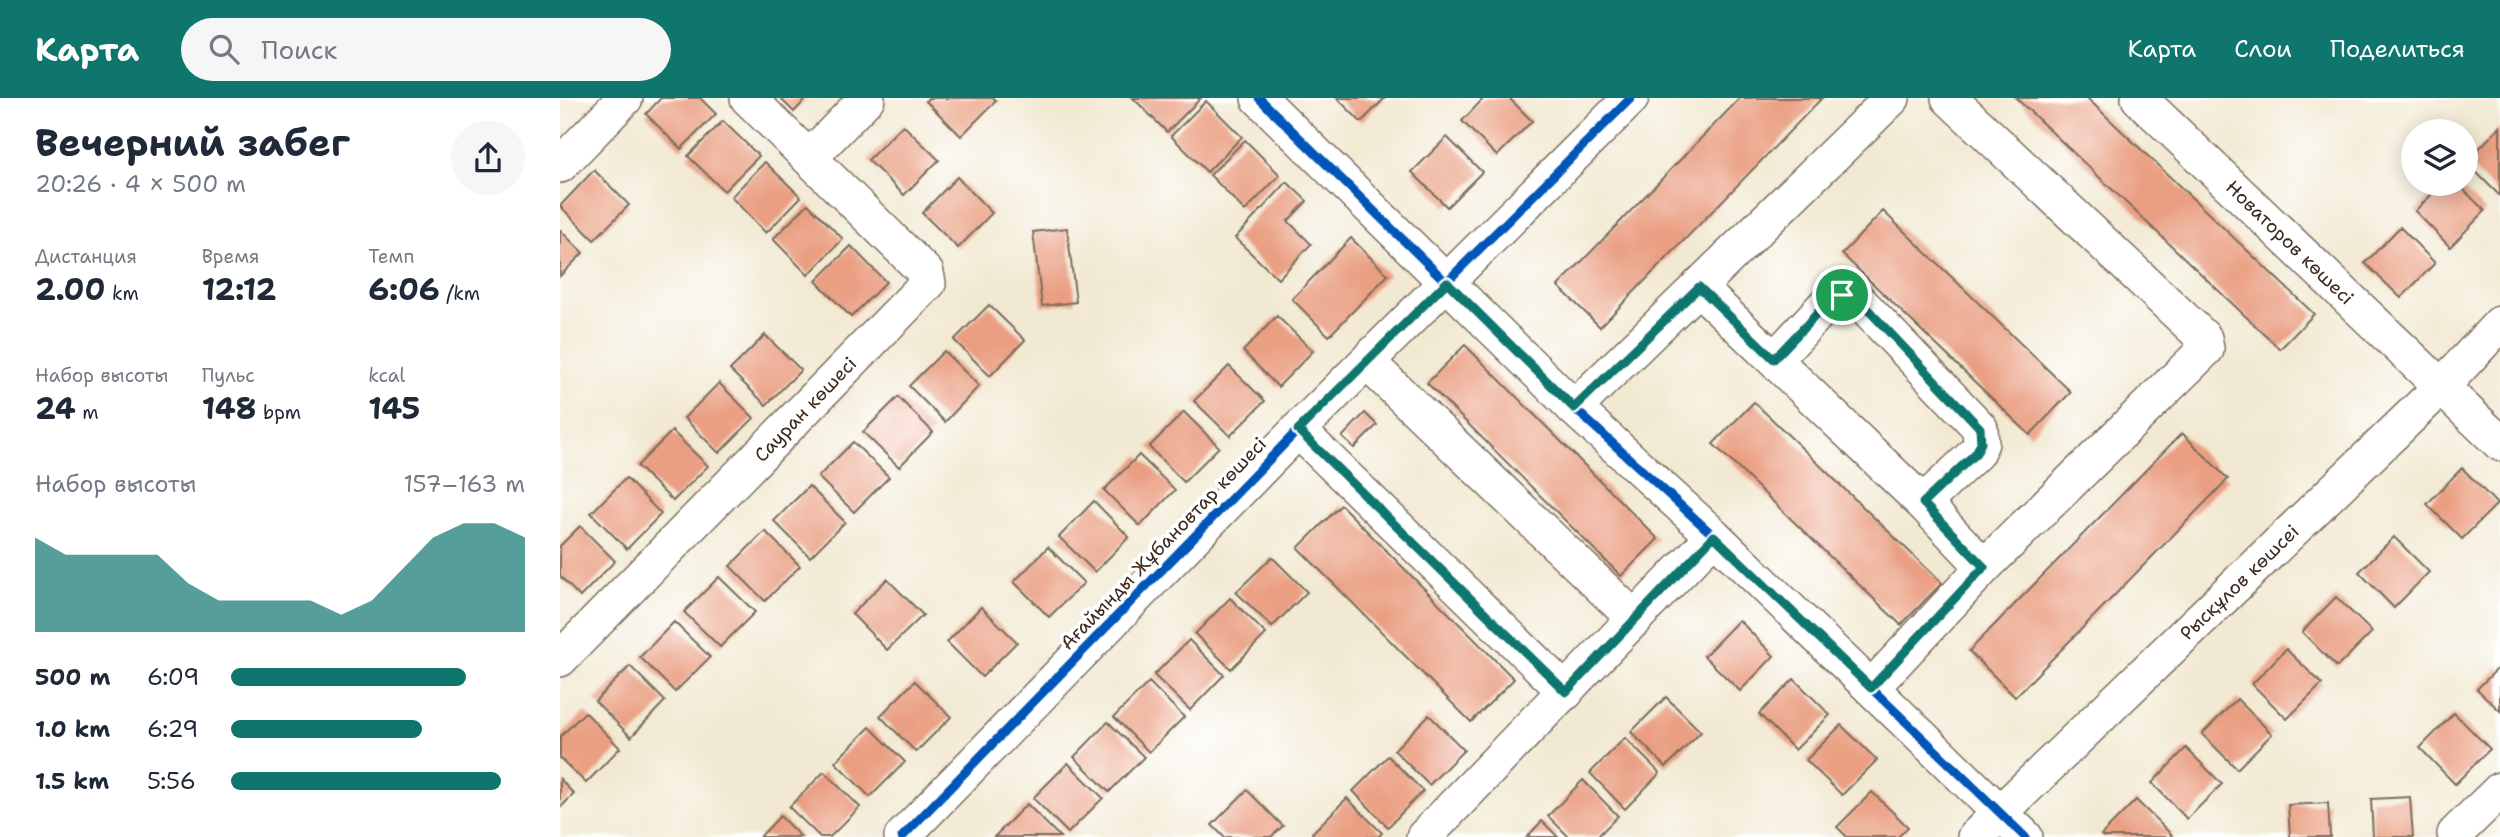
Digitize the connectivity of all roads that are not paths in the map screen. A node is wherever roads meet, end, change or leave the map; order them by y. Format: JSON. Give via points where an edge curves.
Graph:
{"nodes":[{"id":1,"x":625,"y":98,"type":"edge"},
{"id":2,"x":748,"y":98,"type":"edge"},
{"id":3,"x":867,"y":98,"type":"edge"},
{"id":4,"x":1259,"y":98,"type":"edge"},
{"id":5,"x":1630,"y":98,"type":"edge"},
{"id":6,"x":1892,"y":98,"type":"edge"},
{"id":7,"x":1949,"y":98,"type":"edge"},
{"id":8,"x":2139,"y":98,"type":"edge"},
{"id":9,"x":810,"y":158,"type":"junction"},
{"id":10,"x":560,"y":165,"type":"edge"},
{"id":11,"x":1447,"y":282,"type":"junction"},
{"id":12,"x":1699,"y":287,"type":"junction"},
{"id":13,"x":2500,"y":324,"type":"edge"},
{"id":14,"x":1774,"y":359,"type":"junction"},
{"id":15,"x":1367,"y":362,"type":"junction"},
{"id":16,"x":2442,"y":386,"type":"junction"},
{"id":17,"x":1574,"y":408,"type":"junction"},
{"id":18,"x":1298,"y":430,"type":"junction"},
{"id":19,"x":2500,"y":443,"type":"edge"},
{"id":20,"x":1923,"y":503,"type":"junction"},
{"id":21,"x":1714,"y":536,"type":"junction"},
{"id":22,"x":1984,"y":567,"type":"junction"},
{"id":23,"x":1635,"y":619,"type":"junction"},
{"id":24,"x":560,"y":659,"type":"edge"},
{"id":25,"x":1871,"y":688,"type":"junction"},
{"id":26,"x":1566,"y":692,"type":"junction"},
{"id":27,"x":2500,"y":790,"type":"edge"},
{"id":28,"x":2000,"y":812,"type":"junction"},
{"id":29,"x":902,"y":837,"type":"edge"},
{"id":30,"x":1424,"y":837,"type":"edge"},
{"id":31,"x":1975,"y":837,"type":"edge"},
{"id":32,"x":2025,"y":837,"type":"edge"},
{"id":33,"x":2458,"y":837,"type":"edge"}],
"edges":[{"from":1,"to":10,"type":"street"},
{"from":2,"to":9,"type":"street","name":"Сауран көшесі"},
{"from":3,"to":9,"type":"street"},
{"from":4,"to":11,"type":"street"},
{"from":5,"to":11,"type":"street","name":"Ағайынды Жұбановтар көшесі"},
{"from":6,"to":12,"type":"street"},
{"from":7,"to":22,"type":"street","via":[[2204,338],[2206,349]]},
{"from":8,"to":16,"type":"street","name":"Новаторов көшесі"},
{"from":9,"to":24,"type":"street","name":"Сауран көшесі","via":[[926,273],[928,283]]},
{"from":11,"to":15,"type":"street","name":"Ағайынды Жұбановтар көшесі"},
{"from":11,"to":17,"type":"street"},
{"from":12,"to":14,"type":"street"},
{"from":12,"to":17,"type":"street"},
{"from":13,"to":16,"type":"street","name":"Рысқұлов көшсеі"},
{"from":14,"to":20,"type":"street"},
{"from":14,"to":20,"type":"street","via":[[1831,299],[1856,297],[1980,428],[1976,453]]},
{"from":15,"to":18,"type":"street","name":"Ағайынды Жұбановтар көшесі"},
{"from":15,"to":23,"type":"street"},
{"from":16,"to":19,"type":"street","name":"Новаторов көшесі"},
{"from":16,"to":28,"type":"street","name":"Рысқұлов көшсеі"},
{"from":17,"to":21,"type":"street"},
{"from":18,"to":26,"type":"street"},
{"from":18,"to":29,"type":"street","name":"Ағайынды Жұбановтар көшесі"},
{"from":20,"to":22,"type":"street"},
{"from":21,"to":23,"type":"street"},
{"from":21,"to":25,"type":"street"},
{"from":22,"to":25,"type":"street"},
{"from":23,"to":26,"type":"street"},
{"from":25,"to":28,"type":"street"},
{"from":26,"to":30,"type":"street"},
{"from":27,"to":33,"type":"street","via":[[2455,834]]},
{"from":28,"to":31,"type":"street","name":"Рысқұлов көшсеі"},
{"from":28,"to":32,"type":"street"}]}
